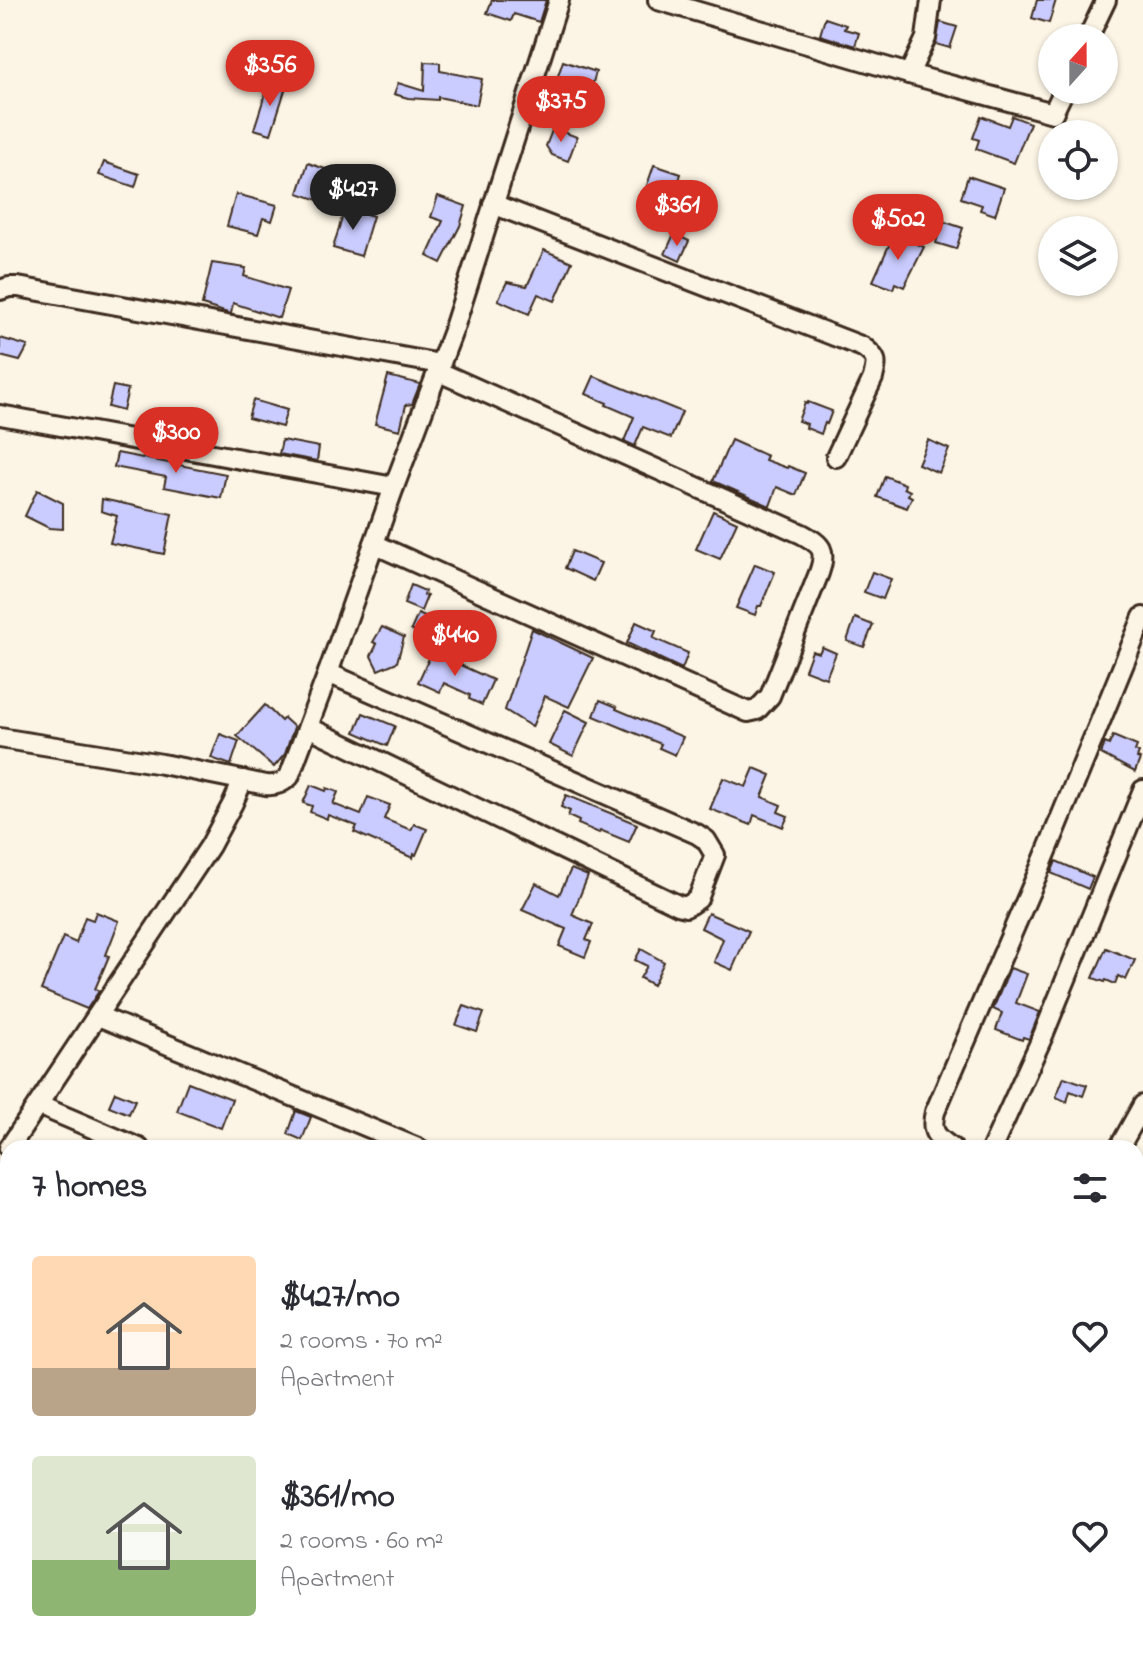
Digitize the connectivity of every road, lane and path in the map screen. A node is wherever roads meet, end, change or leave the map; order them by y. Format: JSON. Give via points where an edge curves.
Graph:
{"nodes":[{"id":1,"x":559,"y":0,"type":"edge"},
{"id":2,"x":658,"y":0,"type":"edge"},
{"id":3,"x":931,"y":0,"type":"edge"},
{"id":4,"x":1106,"y":0,"type":"edge"},
{"id":5,"x":1095,"y":24,"type":"edge"},
{"id":6,"x":909,"y":74,"type":"junction"},
{"id":7,"x":1057,"y":104,"type":"edge"},
{"id":8,"x":493,"y":204,"type":"junction"},
{"id":9,"x":0,"y":290,"type":"edge"},
{"id":10,"x":438,"y":368,"type":"junction"},
{"id":11,"x":0,"y":415,"type":"edge"},
{"id":12,"x":836,"y":457,"type":"dead end"},
{"id":13,"x":394,"y":487,"type":"junction"},
{"id":14,"x":374,"y":544,"type":"junction"},
{"id":15,"x":1143,"y":617,"type":"edge"},
{"id":16,"x":328,"y":673,"type":"junction"},
{"id":17,"x":308,"y":727,"type":"junction"},
{"id":18,"x":0,"y":738,"type":"edge"},
{"id":19,"x":243,"y":780,"type":"junction"},
{"id":20,"x":1143,"y":790,"type":"edge"},
{"id":21,"x":98,"y":1016,"type":"junction"},
{"id":22,"x":38,"y":1105,"type":"junction"},
{"id":23,"x":1143,"y":1105,"type":"edge"},
{"id":24,"x":15,"y":1140,"type":"edge"},
{"id":25,"x":120,"y":1140,"type":"edge"},
{"id":26,"x":399,"y":1140,"type":"edge"},
{"id":27,"x":940,"y":1140,"type":"edge"},
{"id":28,"x":996,"y":1140,"type":"edge"},
{"id":29,"x":1123,"y":1140,"type":"edge"}],
"edges":[{"from":1,"to":8,"type":"street"},
{"from":2,"to":6,"type":"street"},
{"from":3,"to":6,"type":"street","via":[[926,38]]},
{"from":4,"to":5,"type":"street"},
{"from":6,"to":7,"type":"street","via":[[1053,113]]},
{"from":8,"to":10,"type":"street"},
{"from":8,"to":12,"type":"street","via":[[863,347],[874,356],[873,378]]},
{"from":9,"to":10,"type":"street","via":[[18,287]]},
{"from":10,"to":13,"type":"street"},
{"from":10,"to":14,"type":"street","via":[[802,534],[816,542],[823,562],[770,696],[748,712]]},
{"from":11,"to":13,"type":"street"},
{"from":13,"to":14,"type":"street"},
{"from":14,"to":16,"type":"street"},
{"from":15,"to":27,"type":"street","via":[[935,1112],[932,1123]]},
{"from":16,"to":17,"type":"street"},
{"from":16,"to":17,"type":"street","via":[[697,834],[715,855],[698,899],[686,907],[678,905]]},
{"from":17,"to":19,"type":"street","via":[[283,783]]},
{"from":18,"to":19,"type":"street"},
{"from":19,"to":21,"type":"street","via":[[210,846]]},
{"from":20,"to":28,"type":"street"},
{"from":21,"to":22,"type":"street"},
{"from":21,"to":26,"type":"street"},
{"from":22,"to":24,"type":"street"},
{"from":22,"to":25,"type":"street"},
{"from":23,"to":29,"type":"street"}]}
